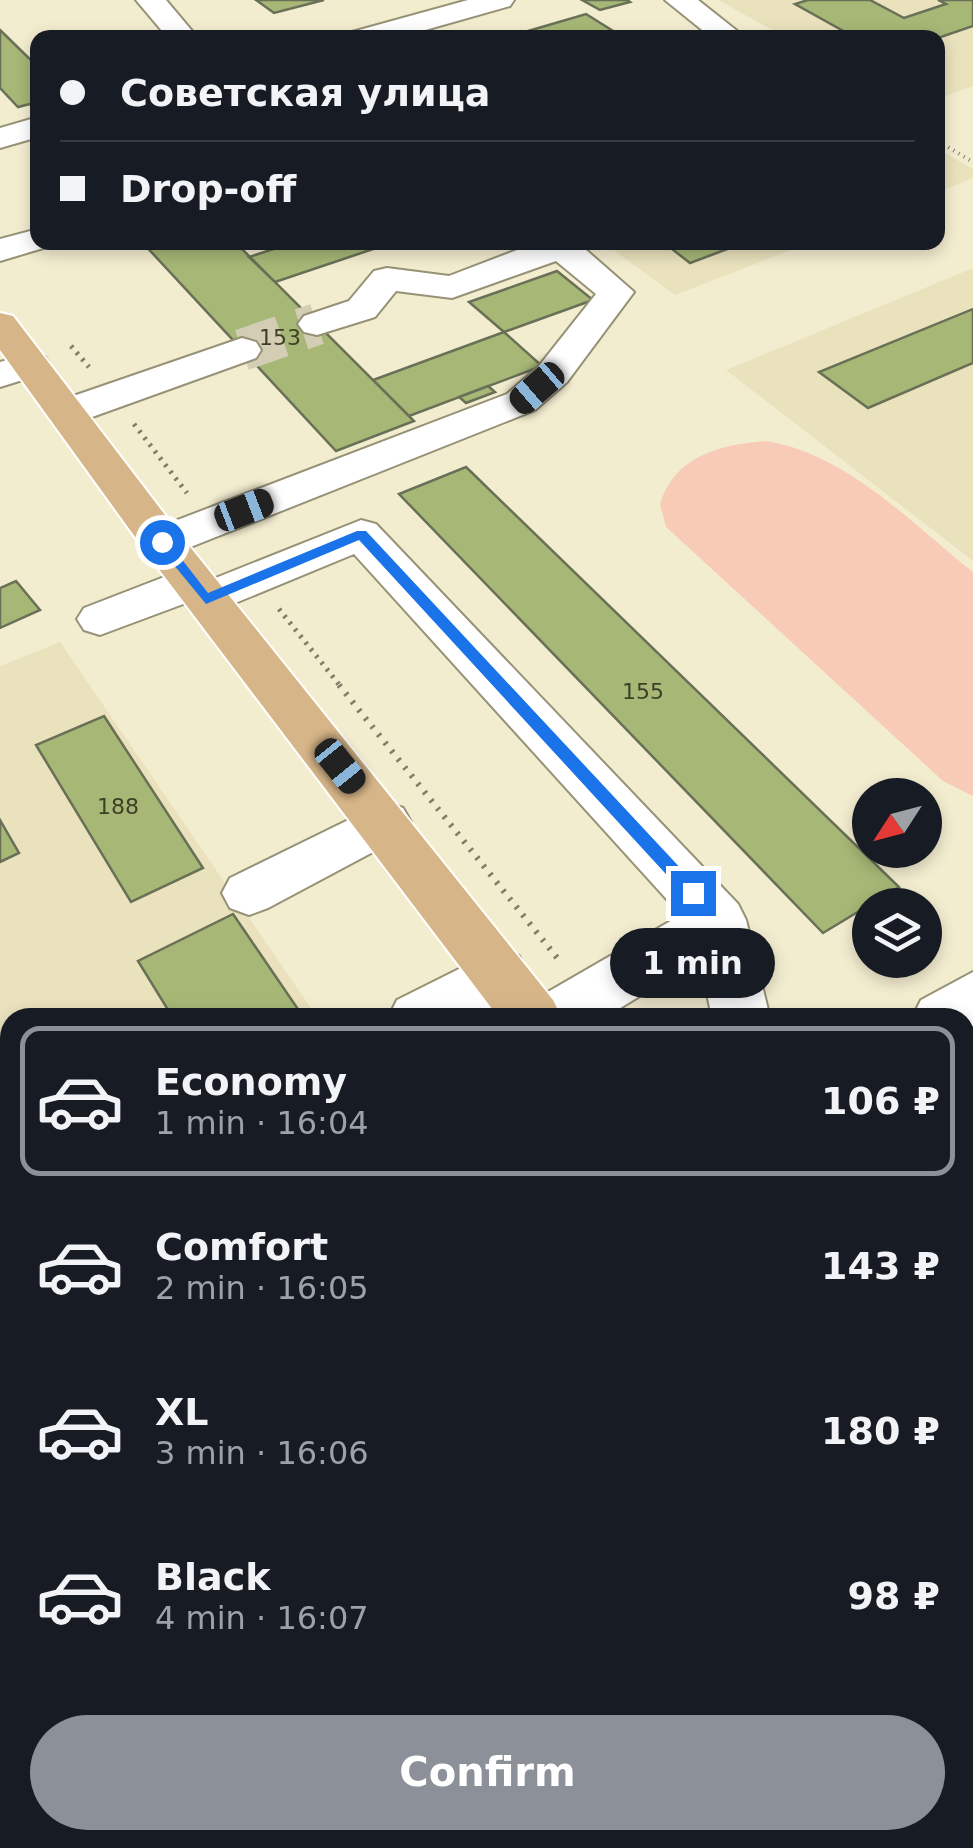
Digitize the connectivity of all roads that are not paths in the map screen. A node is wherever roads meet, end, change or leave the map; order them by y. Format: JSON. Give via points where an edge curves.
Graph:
{"nodes":[{"id":1,"x":193,"y":0,"type":"edge"},
{"id":2,"x":500,"y":0,"type":"edge"},
{"id":3,"x":680,"y":0,"type":"edge"},
{"id":4,"x":155,"y":4,"type":"edge"},
{"id":5,"x":177,"y":30,"type":"edge"},
{"id":6,"x":391,"y":30,"type":"edge"},
{"id":7,"x":721,"y":30,"type":"edge"},
{"id":8,"x":30,"y":130,"type":"edge"},
{"id":9,"x":1,"y":136,"type":"edge"},
{"id":10,"x":30,"y":241,"type":"edge"},
{"id":11,"x":0,"y":250,"type":"edge"},
{"id":12,"x":543,"y":250,"type":"edge"},
{"id":13,"x":565,"y":250,"type":"edge"},
{"id":14,"x":0,"y":324,"type":"edge"},
{"id":15,"x":317,"y":324,"type":"tunnel mouth"},
{"id":16,"x":242,"y":350,"type":"tunnel mouth"},
{"id":17,"x":15,"y":370,"type":"edge"},
{"id":18,"x":67,"y":412,"type":"junction"},
{"id":19,"x":162,"y":542,"type":"junction"},
{"id":20,"x":200,"y":591,"type":"junction"},
{"id":21,"x":100,"y":618,"type":"dead end"},
{"id":22,"x":384,"y":822,"type":"junction"},
{"id":23,"x":249,"y":893,"type":"dead end"},
{"id":24,"x":718,"y":920,"type":"junction"},
{"id":25,"x":499,"y":973,"type":"junction"},
{"id":26,"x":571,"y":1007,"type":"edge"},
{"id":27,"x":435,"y":1008,"type":"edge"},
{"id":28,"x":525,"y":1008,"type":"edge"},
{"id":29,"x":739,"y":1008,"type":"edge"}],
"edges":[{"from":1,"to":4,"type":"street"},
{"from":2,"to":6,"type":"street"},
{"from":3,"to":7,"type":"street"},
{"from":4,"to":5,"type":"street"},
{"from":8,"to":9,"type":"street"},
{"from":10,"to":11,"type":"street"},
{"from":12,"to":15,"type":"street","via":[[452,287],[387,279],[362,309]]},
{"from":13,"to":19,"type":"street","via":[[616,292],[553,374],[521,402]]},
{"from":14,"to":17,"type":"main road"},
{"from":16,"to":18,"type":"street"},
{"from":17,"to":18,"type":"main road"},
{"from":18,"to":19,"type":"main road"},
{"from":19,"to":20,"type":"main road"},
{"from":20,"to":21,"type":"street"},
{"from":20,"to":22,"type":"main road"},
{"from":20,"to":24,"type":"street","via":[[255,578],[361,534]]},
{"from":22,"to":23,"type":"street"},
{"from":22,"to":25,"type":"main road"},
{"from":24,"to":26,"type":"street"},
{"from":24,"to":29,"type":"street"},
{"from":25,"to":27,"type":"street"},
{"from":25,"to":28,"type":"main road"}]}
